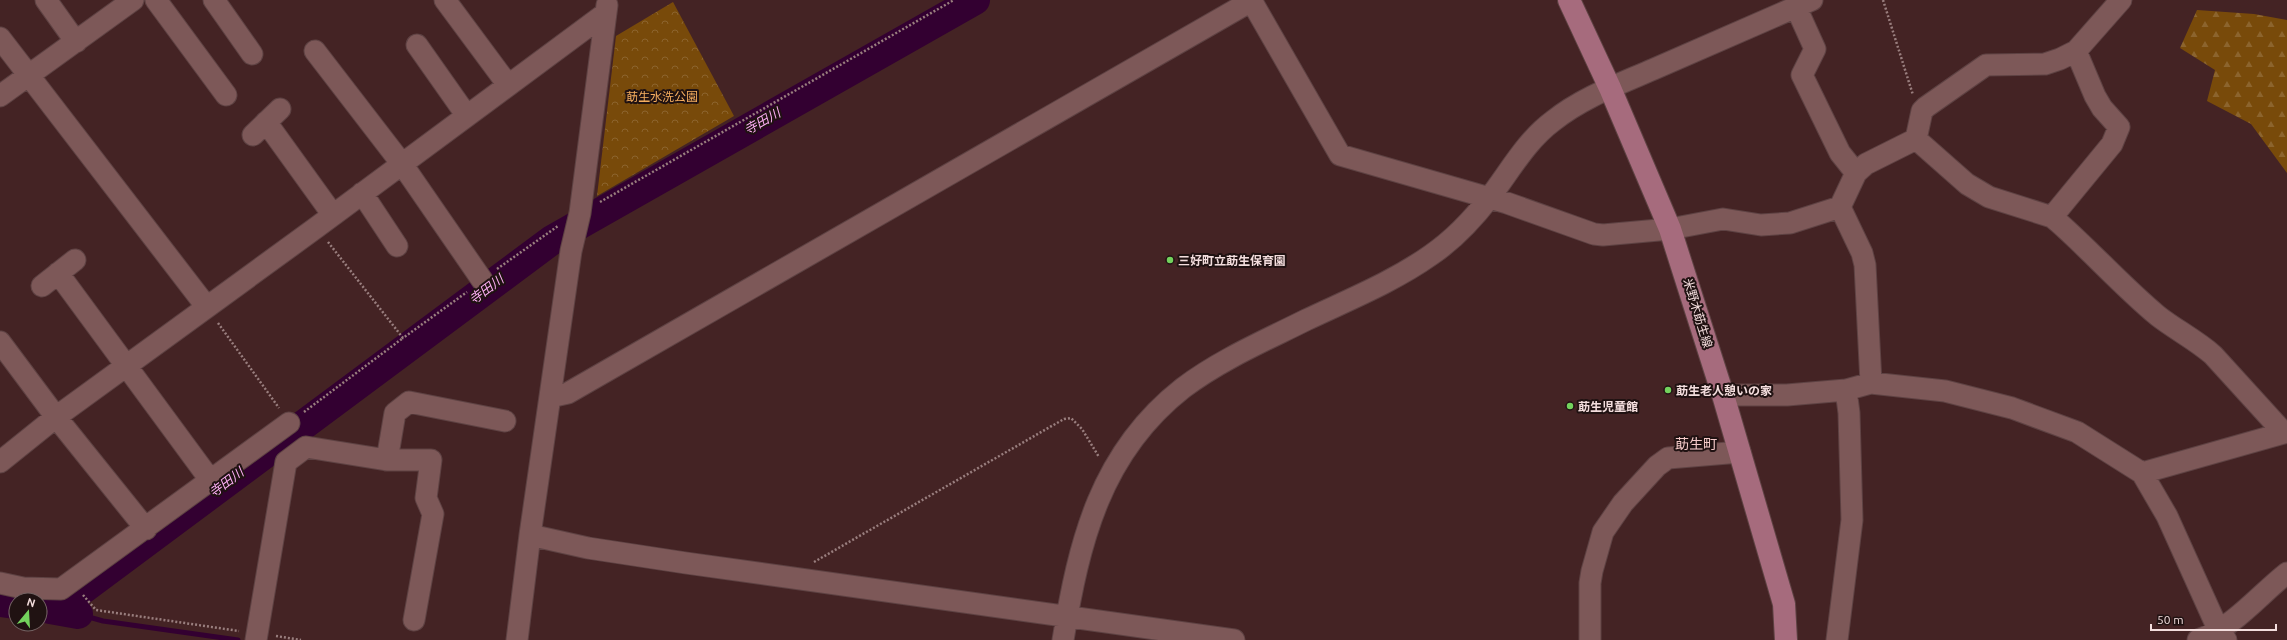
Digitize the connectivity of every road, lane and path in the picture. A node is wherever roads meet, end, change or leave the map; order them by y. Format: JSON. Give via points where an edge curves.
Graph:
{"nodes":[{"id":1,"x":46,"y":0,"type":"edge"},
{"id":2,"x":133,"y":0,"type":"edge"},
{"id":3,"x":156,"y":0,"type":"edge"},
{"id":4,"x":214,"y":0,"type":"edge"},
{"id":5,"x":445,"y":0,"type":"edge"},
{"id":6,"x":954,"y":0,"type":"edge"},
{"id":7,"x":1252,"y":0,"type":"edge"},
{"id":8,"x":1569,"y":0,"type":"edge"},
{"id":9,"x":1883,"y":0,"type":"edge"},
{"id":10,"x":2121,"y":0,"type":"edge"},
{"id":11,"x":1804,"y":3,"type":"edge"},
{"id":12,"x":607,"y":6,"type":"edge"},
{"id":13,"x":0,"y":38,"type":"edge"},
{"id":14,"x":76,"y":42,"type":"junction"},
{"id":15,"x":416,"y":44,"type":"dead end"},
{"id":16,"x":315,"y":51,"type":"dead end"},
{"id":17,"x":2076,"y":51,"type":"junction"},
{"id":18,"x":252,"y":54,"type":"dead end"},
{"id":19,"x":28,"y":76,"type":"junction"},
{"id":20,"x":508,"y":85,"type":"junction"},
{"id":21,"x":1610,"y":88,"type":"junction"},
{"id":22,"x":226,"y":95,"type":"dead end"},
{"id":23,"x":0,"y":96,"type":"edge"},
{"id":24,"x":1922,"y":111,"type":"junction"},
{"id":25,"x":467,"y":116,"type":"junction"},
{"id":26,"x":266,"y":122,"type":"dead end"},
{"id":27,"x":1916,"y":139,"type":"junction"},
{"id":28,"x":402,"y":164,"type":"junction"},
{"id":29,"x":1856,"y":174,"type":"junction"},
{"id":30,"x":362,"y":193,"type":"junction"},
{"id":31,"x":1489,"y":198,"type":"junction"},
{"id":32,"x":1840,"y":207,"type":"junction"},
{"id":33,"x":2052,"y":218,"type":"junction"},
{"id":34,"x":325,"y":221,"type":"junction"},
{"id":35,"x":578,"y":223,"type":"junction"},
{"id":36,"x":1670,"y":229,"type":"junction"},
{"id":37,"x":397,"y":246,"type":"dead end"},
{"id":38,"x":75,"y":260,"type":"dead end"},
{"id":39,"x":58,"y":273,"type":"junction"},
{"id":40,"x":482,"y":280,"type":"junction"},
{"id":41,"x":42,"y":286,"type":"dead end"},
{"id":42,"x":206,"y":306,"type":"junction"},
{"id":43,"x":403,"y":338,"type":"junction"},
{"id":44,"x":0,"y":342,"type":"edge"},
{"id":45,"x":126,"y":367,"type":"junction"},
{"id":46,"x":1871,"y":383,"type":"junction"},
{"id":47,"x":1846,"y":390,"type":"junction"},
{"id":48,"x":1723,"y":395,"type":"junction"},
{"id":49,"x":550,"y":397,"type":"junction"},
{"id":50,"x":56,"y":417,"type":"junction"},
{"id":51,"x":505,"y":421,"type":"dead end"},
{"id":52,"x":289,"y":423,"type":"junction"},
{"id":53,"x":2286,"y":432,"type":"edge"},
{"id":54,"x":1740,"y":452,"type":"junction"},
{"id":55,"x":387,"y":460,"type":"junction"},
{"id":56,"x":0,"y":462,"type":"edge"},
{"id":57,"x":1111,"y":473,"type":"junction"},
{"id":58,"x":2142,"y":473,"type":"junction"},
{"id":59,"x":211,"y":481,"type":"junction"},
{"id":60,"x":146,"y":529,"type":"junction"},
{"id":61,"x":530,"y":535,"type":"junction"},
{"id":62,"x":2287,"y":573,"type":"edge"},
{"id":63,"x":794,"y":578,"type":"junction"},
{"id":64,"x":0,"y":584,"type":"edge"},
{"id":65,"x":83,"y":595,"type":"dead end"},
{"id":66,"x":1067,"y":617,"type":"junction"},
{"id":67,"x":414,"y":620,"type":"dead end"},
{"id":68,"x":2222,"y":635,"type":"edge"},
{"id":69,"x":257,"y":637,"type":"edge"},
{"id":70,"x":301,"y":640,"type":"edge"},
{"id":71,"x":518,"y":640,"type":"edge"},
{"id":72,"x":1063,"y":640,"type":"edge"},
{"id":73,"x":1234,"y":640,"type":"edge"},
{"id":74,"x":1590,"y":640,"type":"edge"},
{"id":75,"x":1786,"y":640,"type":"edge"},
{"id":76,"x":1837,"y":640,"type":"edge"},
{"id":77,"x":2198,"y":640,"type":"edge"}],
"edges":[{"from":1,"to":14,"type":"street"},
{"from":2,"to":14,"type":"street"},
{"from":3,"to":22,"type":"street"},
{"from":4,"to":18,"type":"street"},
{"from":5,"to":20,"type":"street"},
{"from":6,"to":35,"type":"path"},
{"from":7,"to":31,"type":"street","via":[[1340,155]]},
{"from":7,"to":49,"type":"street","via":[[568,393]]},
{"from":8,"to":21,"type":"main road","name":"米野木莇生線"},
{"from":9,"to":24,"type":"path","via":[[1918,109]]},
{"from":10,"to":17,"type":"street"},
{"from":11,"to":21,"type":"street"},
{"from":11,"to":29,"type":"street","via":[[1815,49],[1802,75],[1840,153]]},
{"from":12,"to":20,"type":"street"},
{"from":12,"to":35,"type":"street"},
{"from":13,"to":19,"type":"street"},
{"from":14,"to":19,"type":"street"},
{"from":15,"to":25,"type":"street"},
{"from":16,"to":28,"type":"street"},
{"from":17,"to":24,"type":"street","via":[[2046,64],[1986,65]]},
{"from":17,"to":33,"type":"street","via":[[2095,96],[2119,128],[2112,144]]},
{"from":19,"to":23,"type":"street"},
{"from":19,"to":42,"type":"street"},
{"from":20,"to":25,"type":"street"},
{"from":21,"to":31,"type":"street","via":[[1576,105],[1541,131]]},
{"from":21,"to":36,"type":"main road","name":"米野木莇生線"},
{"from":24,"to":27,"type":"street"},
{"from":25,"to":28,"type":"street"},
{"from":26,"to":34,"type":"street"},
{"from":27,"to":29,"type":"street","via":[[1866,164]]},
{"from":27,"to":33,"type":"street","via":[[1967,184],[1989,196]]},
{"from":28,"to":30,"type":"street"},
{"from":28,"to":40,"type":"street"},
{"from":29,"to":32,"type":"street"},
{"from":30,"to":34,"type":"street"},
{"from":30,"to":37,"type":"street"},
{"from":31,"to":36,"type":"street","via":[[1594,234]]},
{"from":31,"to":57,"type":"street","via":[[1453,238],[1416,266],[1235,356],[1184,388],[1152,417],[1133,439]]},
{"from":32,"to":36,"type":"street","via":[[1790,223],[1761,225],[1723,218]]},
{"from":32,"to":46,"type":"street","via":[[1865,265]]},
{"from":33,"to":53,"type":"street","via":[[2157,316],[2213,355]]},
{"from":34,"to":42,"type":"street"},
{"from":34,"to":43,"type":"path"},
{"from":35,"to":40,"type":"path","via":[[544,234]]},
{"from":35,"to":49,"type":"street","via":[[571,251]]},
{"from":36,"to":48,"type":"main road","name":"米野木莇生線"},
{"from":38,"to":39,"type":"street"},
{"from":39,"to":41,"type":"street"},
{"from":39,"to":45,"type":"street"},
{"from":40,"to":43,"type":"path"},
{"from":42,"to":45,"type":"street"},
{"from":42,"to":52,"type":"path"},
{"from":43,"to":52,"type":"path"},
{"from":44,"to":50,"type":"street"},
{"from":45,"to":50,"type":"street"},
{"from":45,"to":59,"type":"street"},
{"from":46,"to":47,"type":"street"},
{"from":46,"to":58,"type":"street","via":[[1945,391],[2012,408],[2077,432]]},
{"from":47,"to":48,"type":"street","via":[[1788,395]]},
{"from":47,"to":76,"type":"street","via":[[1852,520]]},
{"from":48,"to":54,"type":"main road","name":"米野木莇生線"},
{"from":49,"to":61,"type":"street"},
{"from":50,"to":56,"type":"street"},
{"from":50,"to":60,"type":"street"},
{"from":51,"to":55,"type":"street","via":[[409,402],[395,413]]},
{"from":52,"to":59,"type":"street"},
{"from":53,"to":58,"type":"street"},
{"from":54,"to":74,"type":"street","via":[[1668,458],[1657,466],[1623,503],[1603,532],[1592,571]]},
{"from":54,"to":75,"type":"main road","name":"米野木莇生線","via":[[1784,604]]},
{"from":55,"to":67,"type":"street","via":[[431,460],[426,498],[433,514]]},
{"from":55,"to":69,"type":"street","via":[[306,447],[286,462]]},
{"from":57,"to":63,"type":"path","via":[[1082,429],[1071,418],[1064,419],[800,570]]},
{"from":57,"to":66,"type":"street","via":[[1080,548]]},
{"from":58,"to":68,"type":"street","via":[[2167,516]]},
{"from":59,"to":60,"type":"street"},
{"from":60,"to":64,"type":"street","via":[[61,589],[23,588]]},
{"from":61,"to":63,"type":"street","via":[[588,548]]},
{"from":61,"to":71,"type":"street"},
{"from":62,"to":68,"type":"street","via":[[2268,588]]},
{"from":63,"to":66,"type":"street"},
{"from":65,"to":69,"type":"path","via":[[96,610]]},
{"from":66,"to":72,"type":"street"},
{"from":66,"to":73,"type":"street"},
{"from":68,"to":77,"type":"street"},
{"from":69,"to":70,"type":"path"}]}
